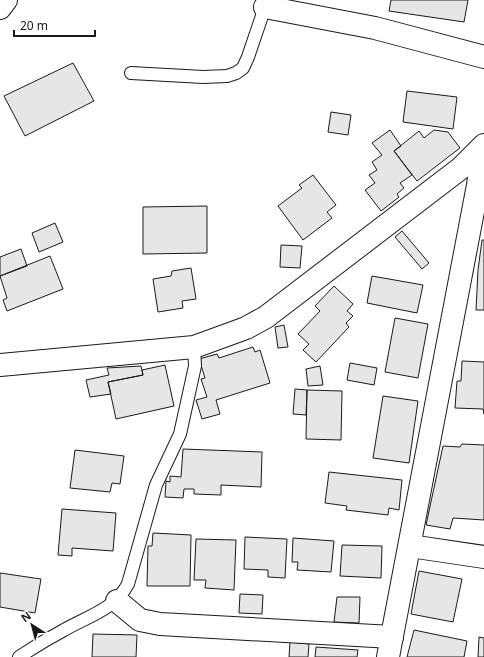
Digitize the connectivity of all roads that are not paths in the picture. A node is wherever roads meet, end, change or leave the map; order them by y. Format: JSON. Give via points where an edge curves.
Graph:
{"nodes":[{"id":1,"x":6,"y":0,"type":"edge"},
{"id":2,"x":265,"y":7,"type":"joint"},
{"id":3,"x":0,"y":8,"type":"edge"},
{"id":4,"x":484,"y":57,"type":"edge"},
{"id":5,"x":131,"y":73,"type":"dead end"},
{"id":6,"x":482,"y":147,"type":"edge"},
{"id":7,"x":194,"y":348,"type":"junction"},
{"id":8,"x":0,"y":365,"type":"edge"},
{"id":9,"x":410,"y":546,"type":"junction"},
{"id":10,"x":484,"y":557,"type":"edge"},
{"id":11,"x":117,"y":601,"type":"junction"},
{"id":12,"x":390,"y":647,"type":"edge"},
{"id":13,"x":19,"y":657,"type":"edge"}],
"edges":[{"from":1,"to":3,"type":"street"},
{"from":2,"to":4,"type":"street","via":[[375,28]]},
{"from":2,"to":5,"type":"lane","via":[[248,57],[243,68],[236,73],[203,77]]},
{"from":6,"to":7,"type":"street","via":[[461,168],[266,317]]},
{"from":6,"to":9,"type":"street","via":[[477,193]]},
{"from":7,"to":8,"type":"street"},
{"from":7,"to":11,"type":"lane","via":[[195,366],[180,434],[156,485],[128,584]]},
{"from":9,"to":10,"type":"street"},
{"from":9,"to":12,"type":"street"},
{"from":11,"to":12,"type":"street","via":[[140,620],[160,624]]},
{"from":11,"to":13,"type":"lane"}]}
